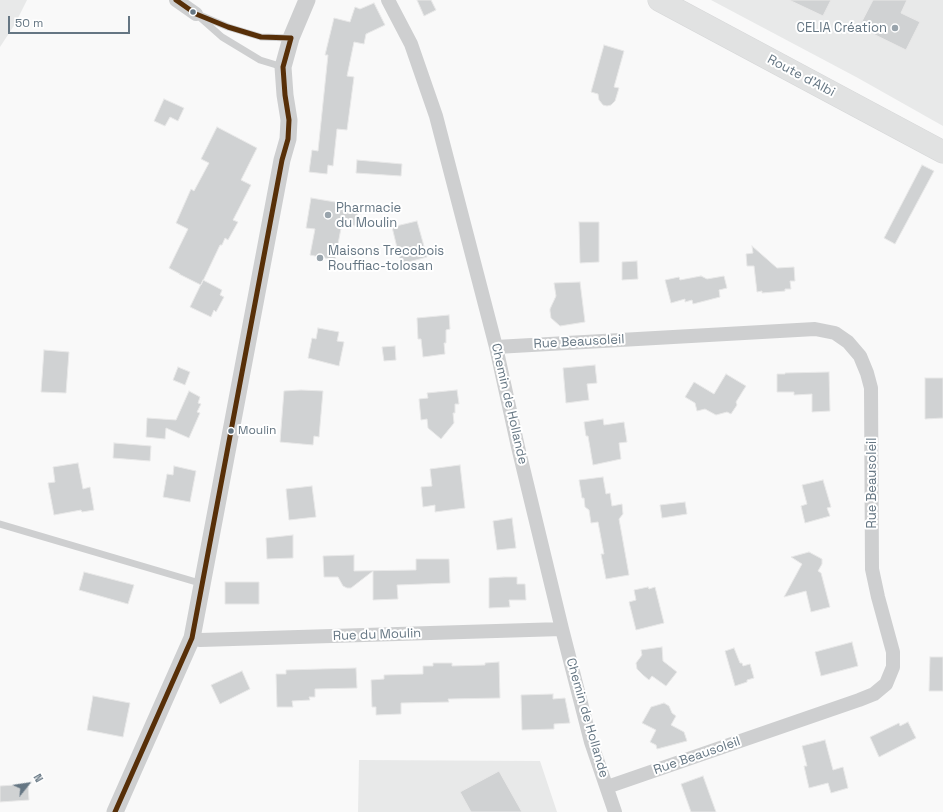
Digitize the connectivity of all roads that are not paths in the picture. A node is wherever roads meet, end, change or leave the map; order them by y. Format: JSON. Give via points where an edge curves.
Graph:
{"nodes":[{"id":1,"x":176,"y":0,"type":"edge"},
{"id":2,"x":306,"y":0,"type":"edge"},
{"id":3,"x":388,"y":0,"type":"edge"},
{"id":4,"x":659,"y":0,"type":"edge"},
{"id":5,"x":196,"y":14,"type":"junction"},
{"id":6,"x":291,"y":38,"type":"junction"},
{"id":7,"x":283,"y":67,"type":"junction"},
{"id":8,"x":943,"y":152,"type":"edge"},
{"id":9,"x":496,"y":347,"type":"junction"},
{"id":10,"x":0,"y":524,"type":"edge"},
{"id":11,"x":203,"y":584,"type":"junction"},
{"id":12,"x":562,"y":629,"type":"junction"},
{"id":13,"x":192,"y":638,"type":"junction"},
{"id":14,"x":607,"y":787,"type":"junction"},
{"id":15,"x":115,"y":812,"type":"edge"},
{"id":16,"x":615,"y":812,"type":"edge"}],
"edges":[{"from":1,"to":5,"type":"street"},
{"from":2,"to":6,"type":"street"},
{"from":3,"to":9,"type":"street","name":"Chemin de Hollande","via":[[411,44],[436,116]]},
{"from":4,"to":8,"type":"main road","name":"Route d'Albi"},
{"from":5,"to":6,"type":"lane","via":[[261,37]]},
{"from":5,"to":7,"type":"lane","via":[[222,37],[260,60]]},
{"from":6,"to":7,"type":"street"},
{"from":7,"to":11,"type":"street","via":[[288,139]]},
{"from":9,"to":12,"type":"street","name":"Chemin de Hollande"},
{"from":9,"to":14,"type":"street","name":"Rue Beausoleil","via":[[815,329],[835,333],[848,342],[860,356],[871,388],[872,569],[893,652],[893,668],[886,684],[874,694],[859,700]]},
{"from":10,"to":11,"type":"lane"},
{"from":11,"to":13,"type":"street"},
{"from":12,"to":13,"type":"street","name":"Rue du Moulin","via":[[200,640]]},
{"from":12,"to":14,"type":"street","name":"Chemin de Hollande","via":[[591,742]]},
{"from":13,"to":15,"type":"street"},
{"from":14,"to":16,"type":"street","name":"Chemin de Hollande"}]}
